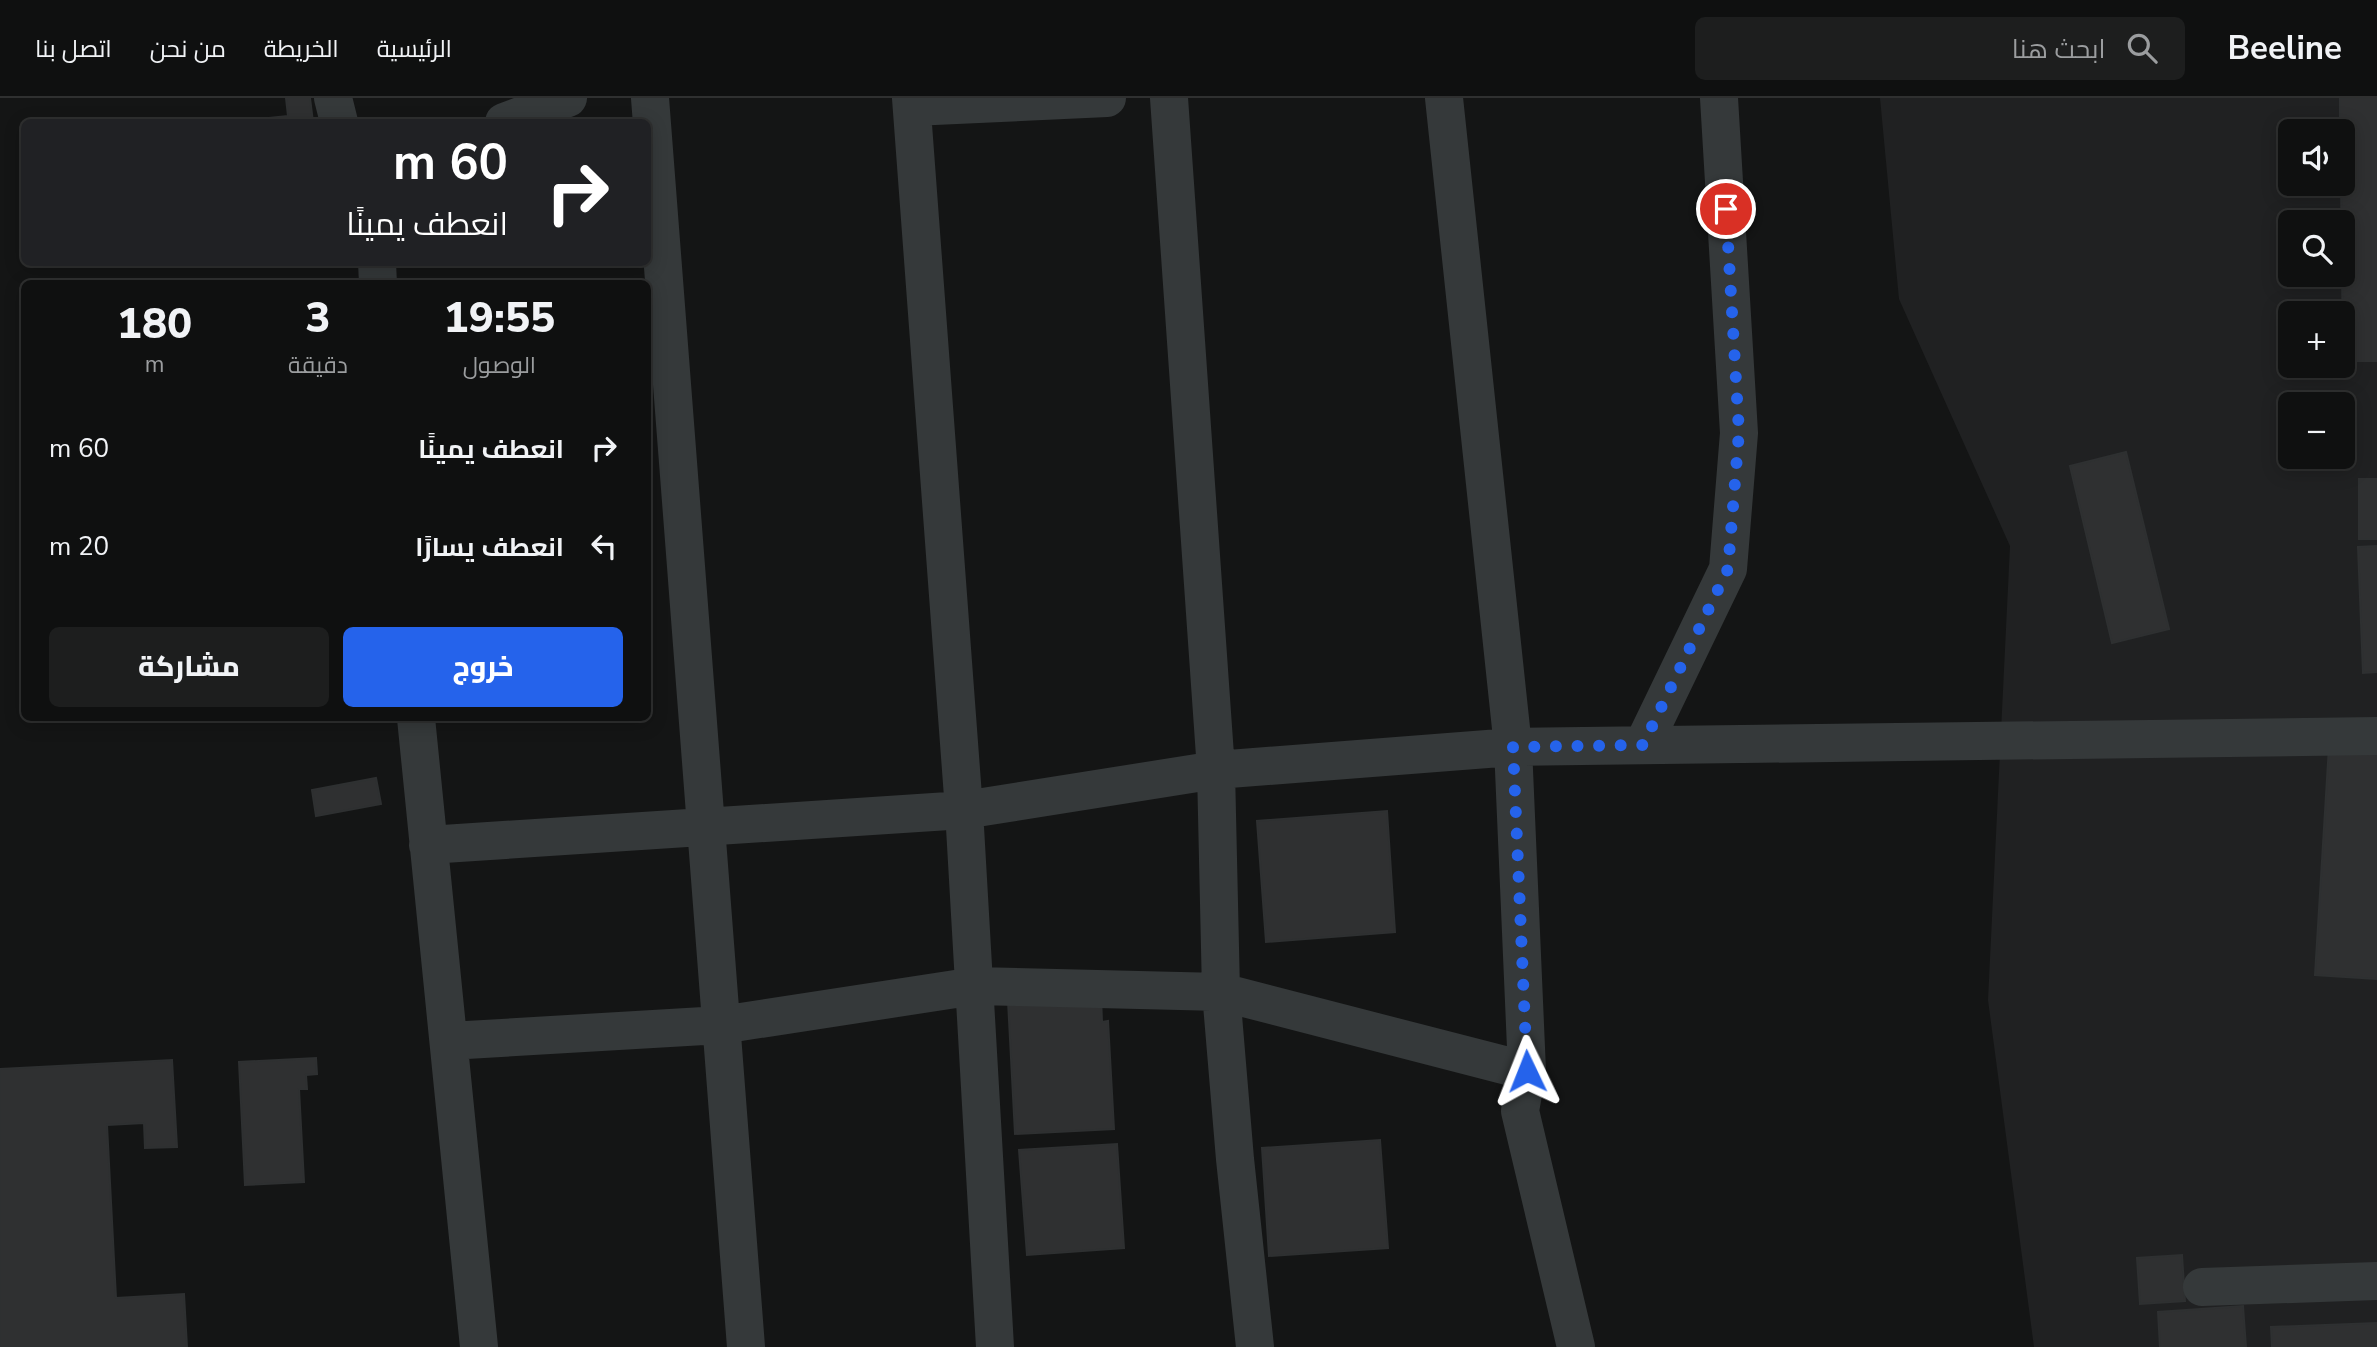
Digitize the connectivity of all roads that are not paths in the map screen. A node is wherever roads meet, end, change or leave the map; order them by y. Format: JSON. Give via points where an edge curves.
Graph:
{"nodes":[{"id":1,"x":333,"y":98,"type":"edge"},
{"id":2,"x":568,"y":98,"type":"edge"},
{"id":3,"x":650,"y":98,"type":"edge"},
{"id":4,"x":1107,"y":98,"type":"edge"},
{"id":5,"x":1169,"y":98,"type":"edge"},
{"id":6,"x":1444,"y":98,"type":"edge"},
{"id":7,"x":1719,"y":98,"type":"edge"},
{"id":8,"x":911,"y":102,"type":"edge"},
{"id":9,"x":338,"y":119,"type":"edge"},
{"id":10,"x":512,"y":119,"type":"edge"},
{"id":11,"x":415,"y":721,"type":"edge"},
{"id":12,"x":2377,"y":736,"type":"edge"},
{"id":13,"x":1643,"y":745,"type":"junction"},
{"id":14,"x":1513,"y":747,"type":"junction"},
{"id":15,"x":1216,"y":770,"type":"junction"},
{"id":16,"x":964,"y":810,"type":"junction"},
{"id":17,"x":706,"y":827,"type":"junction"},
{"id":18,"x":428,"y":845,"type":"junction"},
{"id":19,"x":975,"y":986,"type":"junction"},
{"id":20,"x":1222,"y":992,"type":"junction"},
{"id":21,"x":721,"y":1025,"type":"junction"},
{"id":22,"x":449,"y":1041,"type":"junction"},
{"id":23,"x":1527,"y":1071,"type":"junction"},
{"id":24,"x":2377,"y":1281,"type":"edge"},
{"id":25,"x":2202,"y":1287,"type":"dead end"},
{"id":26,"x":479,"y":1347,"type":"edge"},
{"id":27,"x":746,"y":1347,"type":"edge"},
{"id":28,"x":995,"y":1347,"type":"edge"},
{"id":29,"x":1255,"y":1347,"type":"edge"},
{"id":30,"x":1576,"y":1347,"type":"edge"}],
"edges":[{"from":1,"to":9,"type":"street"},
{"from":2,"to":10,"type":"street"},
{"from":3,"to":17,"type":"street"},
{"from":4,"to":8,"type":"street"},
{"from":5,"to":15,"type":"street"},
{"from":6,"to":14,"type":"street"},
{"from":7,"to":13,"type":"street","via":[[1739,432],[1728,569]]},
{"from":8,"to":16,"type":"street"},
{"from":11,"to":18,"type":"street"},
{"from":12,"to":13,"type":"street"},
{"from":13,"to":14,"type":"street"},
{"from":14,"to":15,"type":"street"},
{"from":14,"to":23,"type":"street"},
{"from":15,"to":16,"type":"street"},
{"from":15,"to":20,"type":"street"},
{"from":16,"to":17,"type":"street"},
{"from":16,"to":19,"type":"street"},
{"from":17,"to":18,"type":"street"},
{"from":17,"to":21,"type":"street"},
{"from":18,"to":22,"type":"street"},
{"from":19,"to":20,"type":"street"},
{"from":19,"to":21,"type":"street"},
{"from":19,"to":28,"type":"street"},
{"from":20,"to":23,"type":"street"},
{"from":20,"to":29,"type":"street"},
{"from":21,"to":22,"type":"street"},
{"from":21,"to":27,"type":"street"},
{"from":22,"to":26,"type":"street"},
{"from":23,"to":30,"type":"street","via":[[1520,1111]]},
{"from":24,"to":25,"type":"street"}]}
